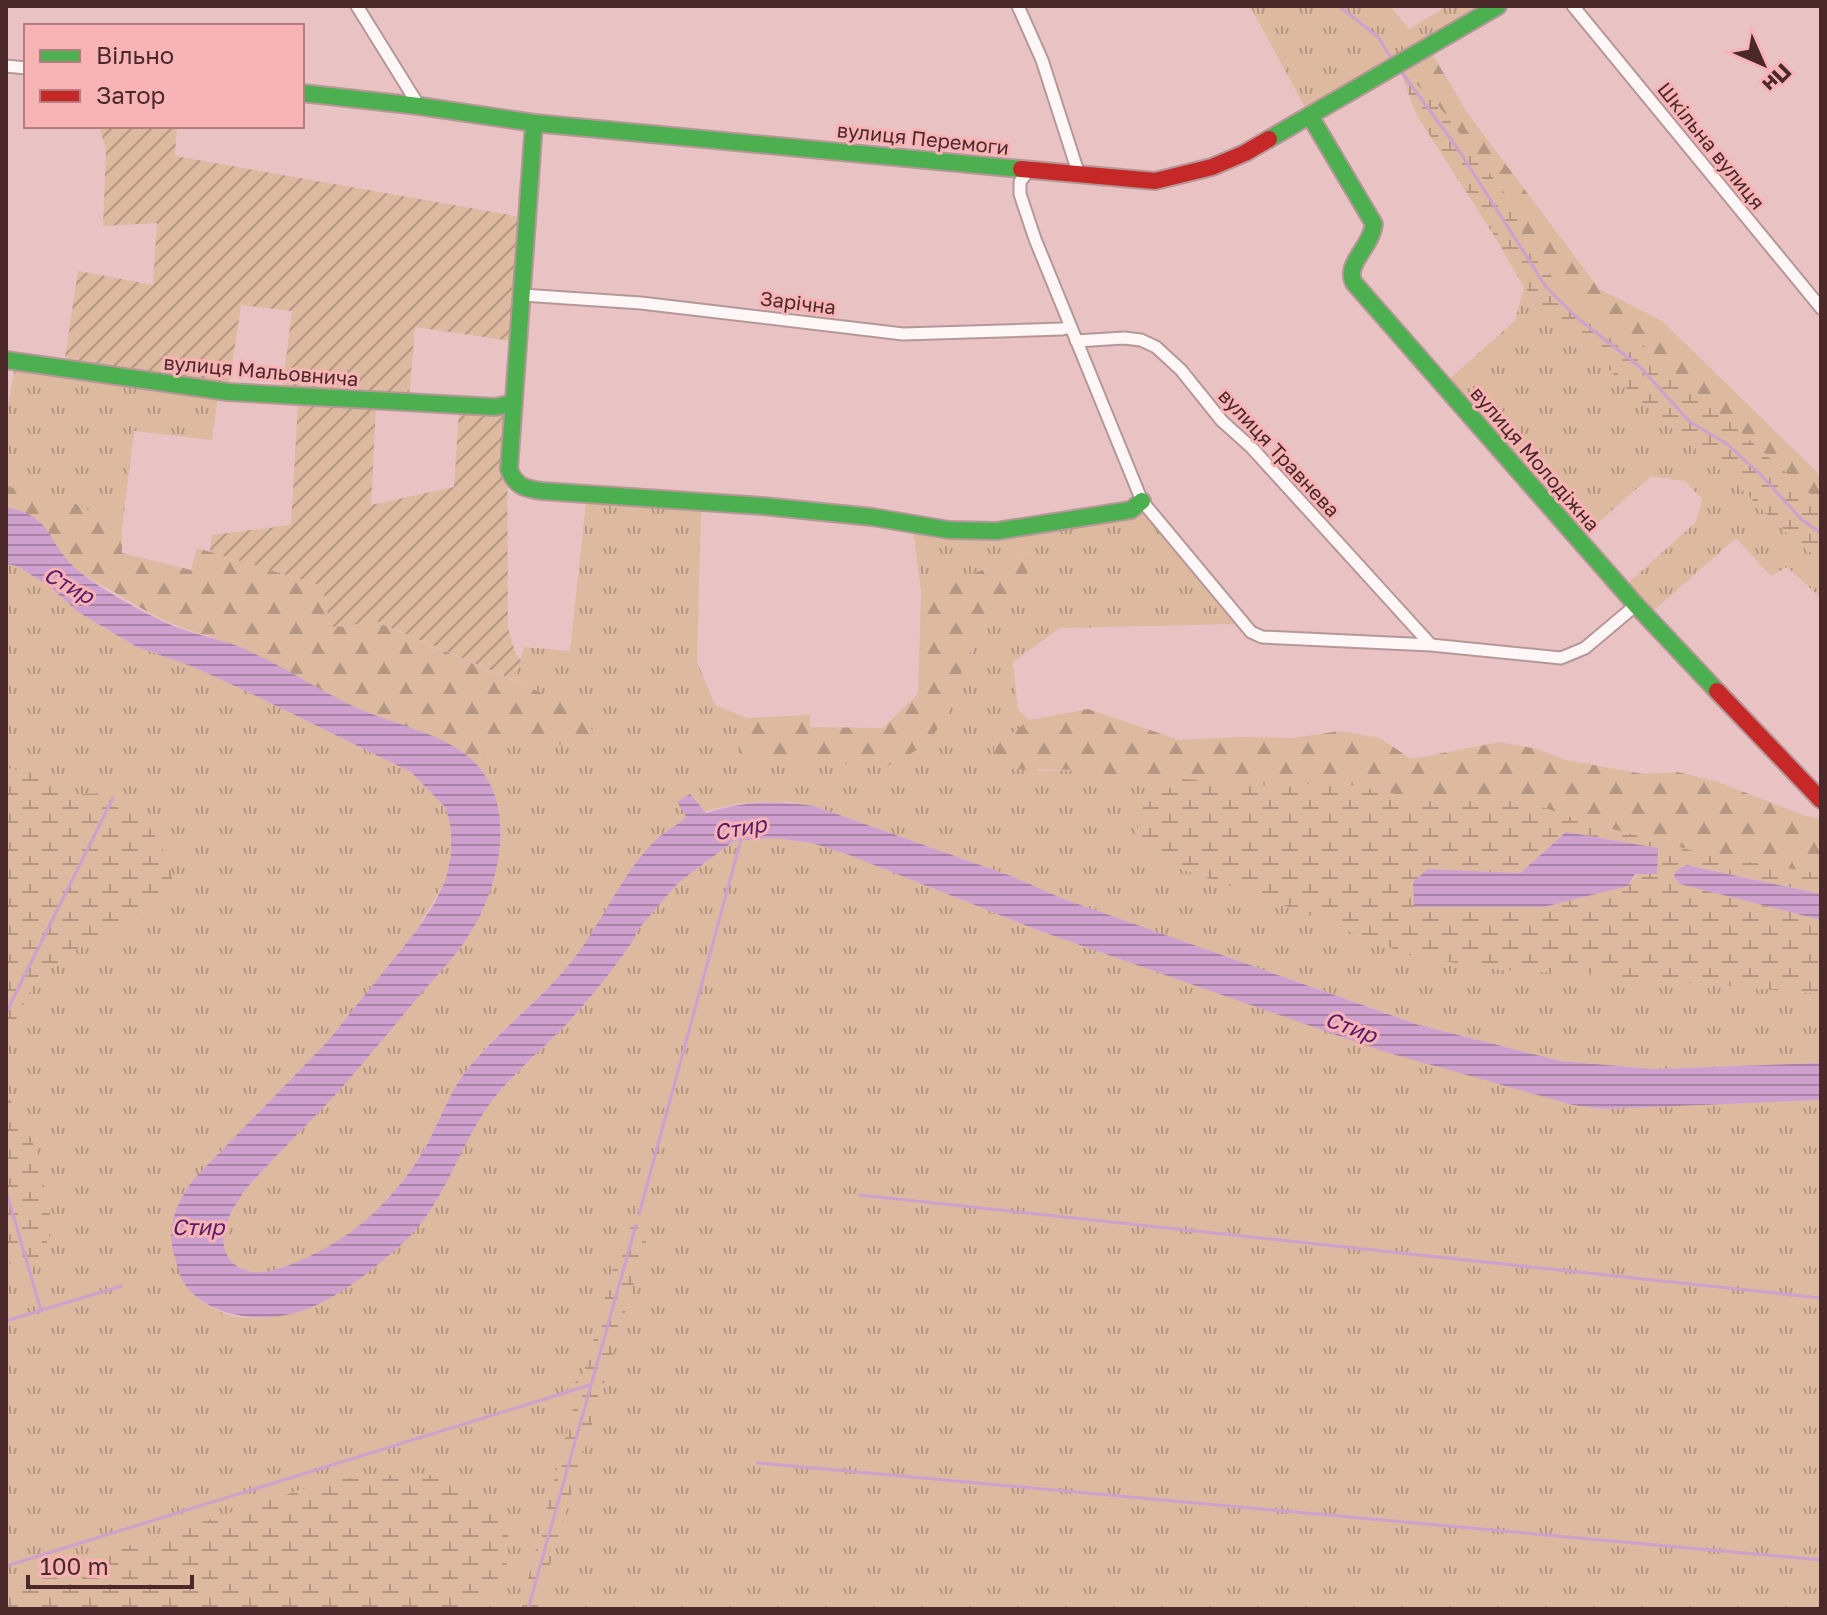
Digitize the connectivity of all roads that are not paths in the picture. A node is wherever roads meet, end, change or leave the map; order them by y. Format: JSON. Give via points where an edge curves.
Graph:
{"nodes":[{"id":1,"x":357,"y":6,"type":"edge"},
{"id":2,"x":1018,"y":6,"type":"edge"},
{"id":3,"x":1498,"y":6,"type":"edge"},
{"id":4,"x":1573,"y":6,"type":"edge"},
{"id":5,"x":304,"y":93,"type":"edge"},
{"id":6,"x":419,"y":106,"type":"junction"},
{"id":7,"x":1310,"y":116,"type":"junction"},
{"id":8,"x":534,"y":123,"type":"junction"},
{"id":9,"x":1029,"y":170,"type":"junction"},
{"id":10,"x":1079,"y":175,"type":"junction"},
{"id":11,"x":522,"y":295,"type":"junction"},
{"id":12,"x":1821,"y":308,"type":"edge"},
{"id":13,"x":1071,"y":327,"type":"junction"},
{"id":14,"x":1076,"y":341,"type":"junction"},
{"id":15,"x":6,"y":360,"type":"edge"},
{"id":16,"x":514,"y":403,"type":"junction"},
{"id":17,"x":1142,"y":501,"type":"junction"},
{"id":18,"x":1636,"y":605,"type":"junction"},
{"id":19,"x":1431,"y":645,"type":"junction"},
{"id":20,"x":1821,"y":800,"type":"edge"}],
"edges":[{"from":1,"to":6,"type":"street"},
{"from":2,"to":10,"type":"street","via":[[1042,60]]},
{"from":3,"to":7,"type":"street","name":"вулиця Перемоги"},
{"from":4,"to":12,"type":"street","name":"Шкільна вулиця"},
{"from":5,"to":6,"type":"street","name":"вулиця Перемоги"},
{"from":6,"to":8,"type":"street","name":"вулиця Перемоги"},
{"from":7,"to":10,"type":"street","name":"вулиця Перемоги","via":[[1245,153],[1177,179]]},
{"from":7,"to":18,"type":"street","name":"вулиця Молодіжна","via":[[1374,224],[1370,245],[1352,265],[1354,283]]},
{"from":8,"to":9,"type":"street","name":"вулиця Перемоги"},
{"from":8,"to":11,"type":"street"},
{"from":9,"to":10,"type":"street","name":"вулиця Перемоги"},
{"from":9,"to":13,"type":"street","via":[[1020,182],[1020,194]]},
{"from":11,"to":13,"type":"street","name":"Зарічна","via":[[641,303],[903,334]]},
{"from":11,"to":16,"type":"street"},
{"from":13,"to":14,"type":"street"},
{"from":14,"to":17,"type":"street"},
{"from":14,"to":19,"type":"street","name":"вулиця Травнева","via":[[1141,340],[1168,357]]},
{"from":15,"to":16,"type":"street","name":"вулиця Мальовнича","via":[[228,392],[464,406]]},
{"from":16,"to":17,"type":"street","via":[[509,469],[521,489],[997,531],[1131,510]]},
{"from":17,"to":19,"type":"street","via":[[1251,632],[1262,637]]},
{"from":18,"to":19,"type":"street","via":[[1585,648],[1561,658]]},
{"from":18,"to":20,"type":"street","name":"вулиця Молодіжна"}]}
